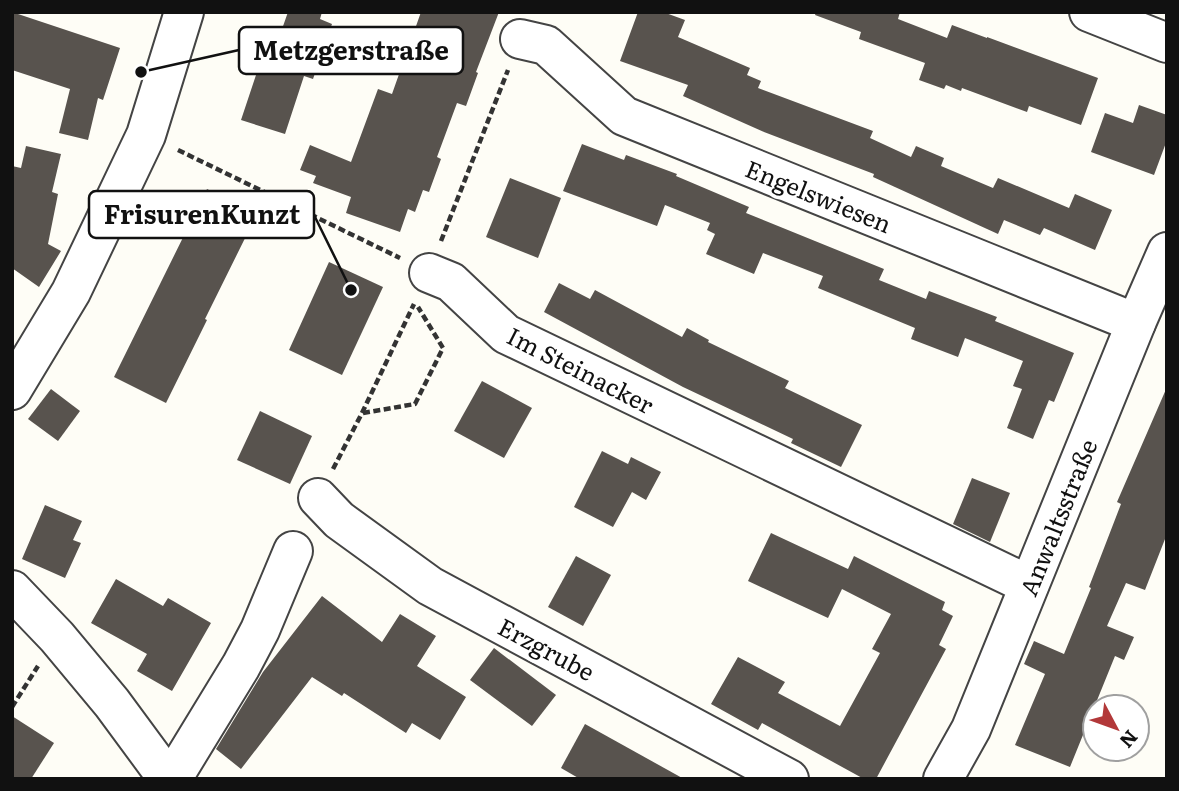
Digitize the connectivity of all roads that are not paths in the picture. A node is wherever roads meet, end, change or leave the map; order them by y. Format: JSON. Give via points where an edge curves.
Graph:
{"nodes":[{"id":1,"x":184,"y":12,"type":"edge"},
{"id":2,"x":1089,"y":12,"type":"edge"},
{"id":3,"x":520,"y":39,"type":"dead end"},
{"id":4,"x":1167,"y":43,"type":"edge"},
{"id":5,"x":1167,"y":252,"type":"edge"},
{"id":6,"x":422,"y":287,"type":"road end"},
{"id":7,"x":1136,"y":323,"type":"junction"},
{"id":8,"x":12,"y":390,"type":"edge"},
{"id":9,"x":318,"y":498,"type":"dead end"},
{"id":10,"x":293,"y":551,"type":"dead end"},
{"id":11,"x":1029,"y":585,"type":"junction"},
{"id":12,"x":12,"y":590,"type":"edge"},
{"id":13,"x":170,"y":779,"type":"edge"},
{"id":14,"x":789,"y":779,"type":"edge"},
{"id":15,"x":943,"y":779,"type":"edge"}],
"edges":[{"from":1,"to":8,"type":"street","via":[[146,135],[71,292]]},
{"from":2,"to":4,"type":"street"},
{"from":3,"to":7,"type":"street","name":"Engelswiesen","via":[[546,45],[624,116]]},
{"from":5,"to":7,"type":"street","name":"Anwaltsstraße"},
{"from":6,"to":11,"type":"street","name":"Im Steinacker","via":[[451,282],[506,334]]},
{"from":7,"to":11,"type":"street","name":"Anwaltsstraße"},
{"from":9,"to":14,"type":"street","name":"Erzgrube","via":[[339,520],[430,586]]},
{"from":10,"to":13,"type":"street","via":[[241,666]]},
{"from":11,"to":15,"type":"street","name":"Anwaltsstraße","via":[[971,729]]},
{"from":12,"to":13,"type":"street","via":[[57,637]]}]}
